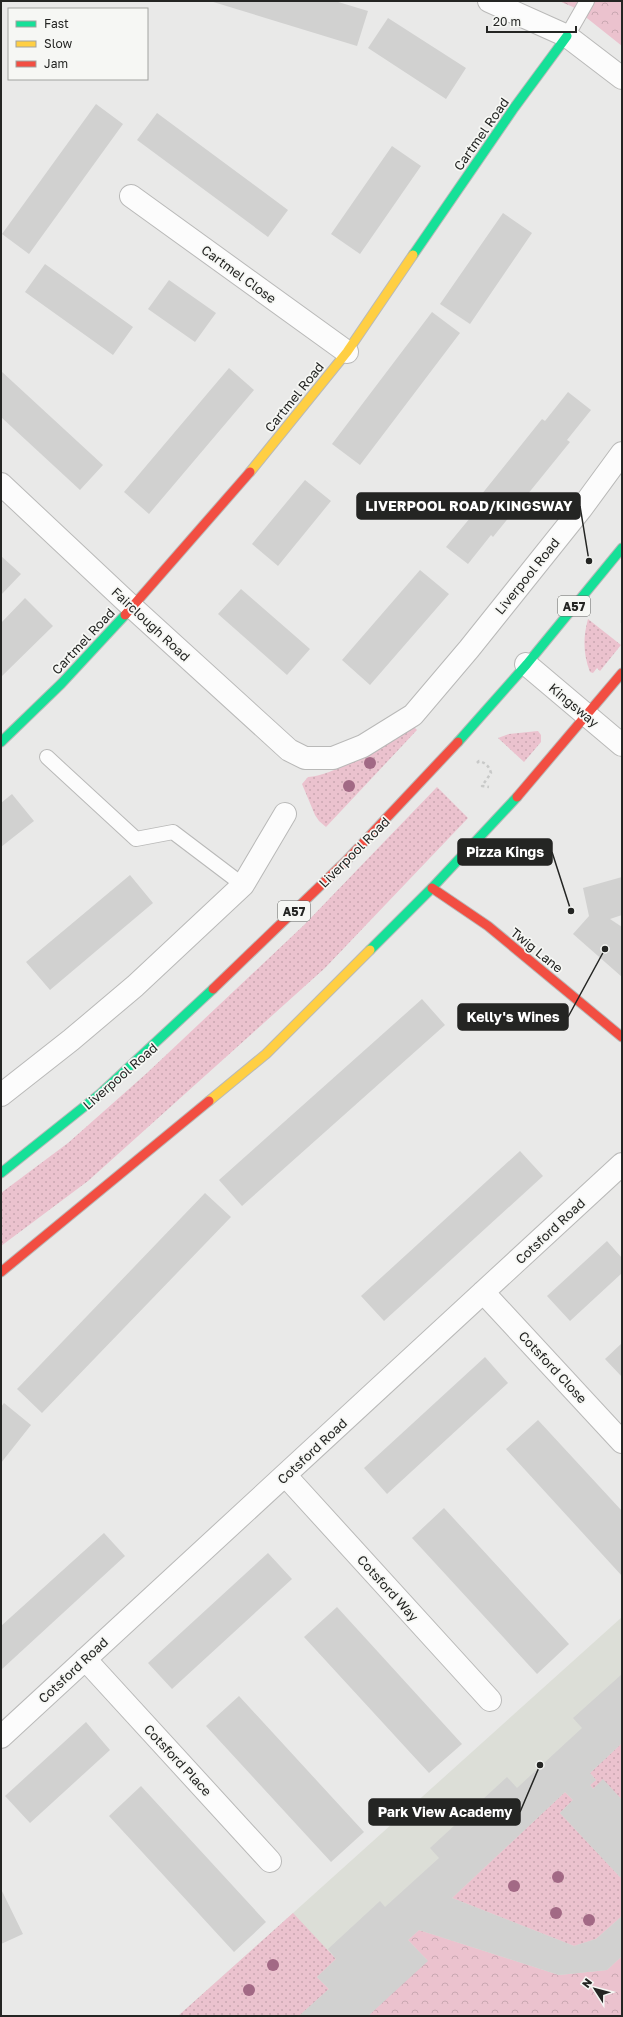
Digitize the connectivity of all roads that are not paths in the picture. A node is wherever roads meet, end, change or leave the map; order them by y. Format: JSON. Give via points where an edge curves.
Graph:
{"nodes":[{"id":1,"x":488,"y":1,"type":"edge"},
{"id":2,"x":587,"y":1,"type":"edge"},
{"id":3,"x":567,"y":36,"type":"junction"},
{"id":4,"x":622,"y":78,"type":"edge"},
{"id":5,"x":131,"y":196,"type":"dead end"},
{"id":6,"x":347,"y":352,"type":"junction"},
{"id":7,"x":622,"y":453,"type":"edge"},
{"id":8,"x":1,"y":484,"type":"edge"},
{"id":9,"x":622,"y":548,"type":"edge"},
{"id":10,"x":132,"y":607,"type":"junction"},
{"id":11,"x":526,"y":664,"type":"junction"},
{"id":12,"x":622,"y":673,"type":"edge"},
{"id":13,"x":586,"y":716,"type":"junction"},
{"id":14,"x":1,"y":742,"type":"edge"},
{"id":15,"x":622,"y":745,"type":"edge"},
{"id":16,"x":47,"y":757,"type":"dead end"},
{"id":17,"x":305,"y":758,"type":"joint"},
{"id":18,"x":285,"y":814,"type":"dead end"},
{"id":19,"x":243,"y":885,"type":"junction"},
{"id":20,"x":432,"y":888,"type":"junction"},
{"id":21,"x":621,"y":1032,"type":"edge"},
{"id":22,"x":1,"y":1095,"type":"edge"},
{"id":23,"x":622,"y":1164,"type":"edge"},
{"id":24,"x":1,"y":1173,"type":"edge"},
{"id":25,"x":1,"y":1272,"type":"edge"},
{"id":26,"x":483,"y":1292,"type":"junction"},
{"id":27,"x":622,"y":1442,"type":"edge"},
{"id":28,"x":285,"y":1475,"type":"junction"},
{"id":29,"x":85,"y":1659,"type":"junction"},
{"id":30,"x":490,"y":1700,"type":"dead end"},
{"id":31,"x":1,"y":1737,"type":"edge"},
{"id":32,"x":270,"y":1861,"type":"dead end"}],
"edges":[{"from":1,"to":3,"type":"street"},
{"from":2,"to":3,"type":"lane"},
{"from":3,"to":4,"type":"street"},
{"from":3,"to":6,"type":"main road","name":"Cartmel Road","via":[[514,108]]},
{"from":5,"to":6,"type":"street","name":"Cartmel Close"},
{"from":6,"to":10,"type":"main road","name":"Cartmel Road","via":[[247,475]]},
{"from":7,"to":17,"type":"street","name":"Liverpool Road","via":[[567,527],[413,715],[362,746],[333,758]]},
{"from":8,"to":10,"type":"street","name":"Fairclough Road"},
{"from":9,"to":11,"type":"main road","name":"Liverpool Road","number":"A57"},
{"from":10,"to":14,"type":"main road","name":"Cartmel Road","via":[[61,684]]},
{"from":10,"to":17,"type":"street","name":"Fairclough Road","via":[[289,750]]},
{"from":11,"to":13,"type":"street","name":"Kingsway"},
{"from":11,"to":24,"type":"main road","name":"Liverpool Road","number":"A57","via":[[441,762],[359,848],[155,1045],[45,1141]]},
{"from":12,"to":13,"type":"main road"},
{"from":13,"to":15,"type":"street","name":"Kingsway"},
{"from":13,"to":20,"type":"main road","via":[[512,802]]},
{"from":16,"to":19,"type":"lane","via":[[136,838],[173,832]]},
{"from":18,"to":19,"type":"street"},
{"from":19,"to":22,"type":"street","via":[[135,986]]},
{"from":20,"to":21,"type":"main road","name":"Twig Lane","via":[[488,926]]},
{"from":20,"to":25,"type":"main road","via":[[266,1054]]},
{"from":23,"to":26,"type":"street","name":"Cotsford Road"},
{"from":26,"to":27,"type":"street","name":"Cotsford Close"},
{"from":26,"to":28,"type":"street","name":"Cotsford Road"},
{"from":28,"to":29,"type":"street","name":"Cotsford Road"},
{"from":28,"to":30,"type":"street","name":"Cotsford Way"},
{"from":29,"to":31,"type":"street","name":"Cotsford Road"},
{"from":29,"to":32,"type":"street","name":"Cotsford Place"}]}
